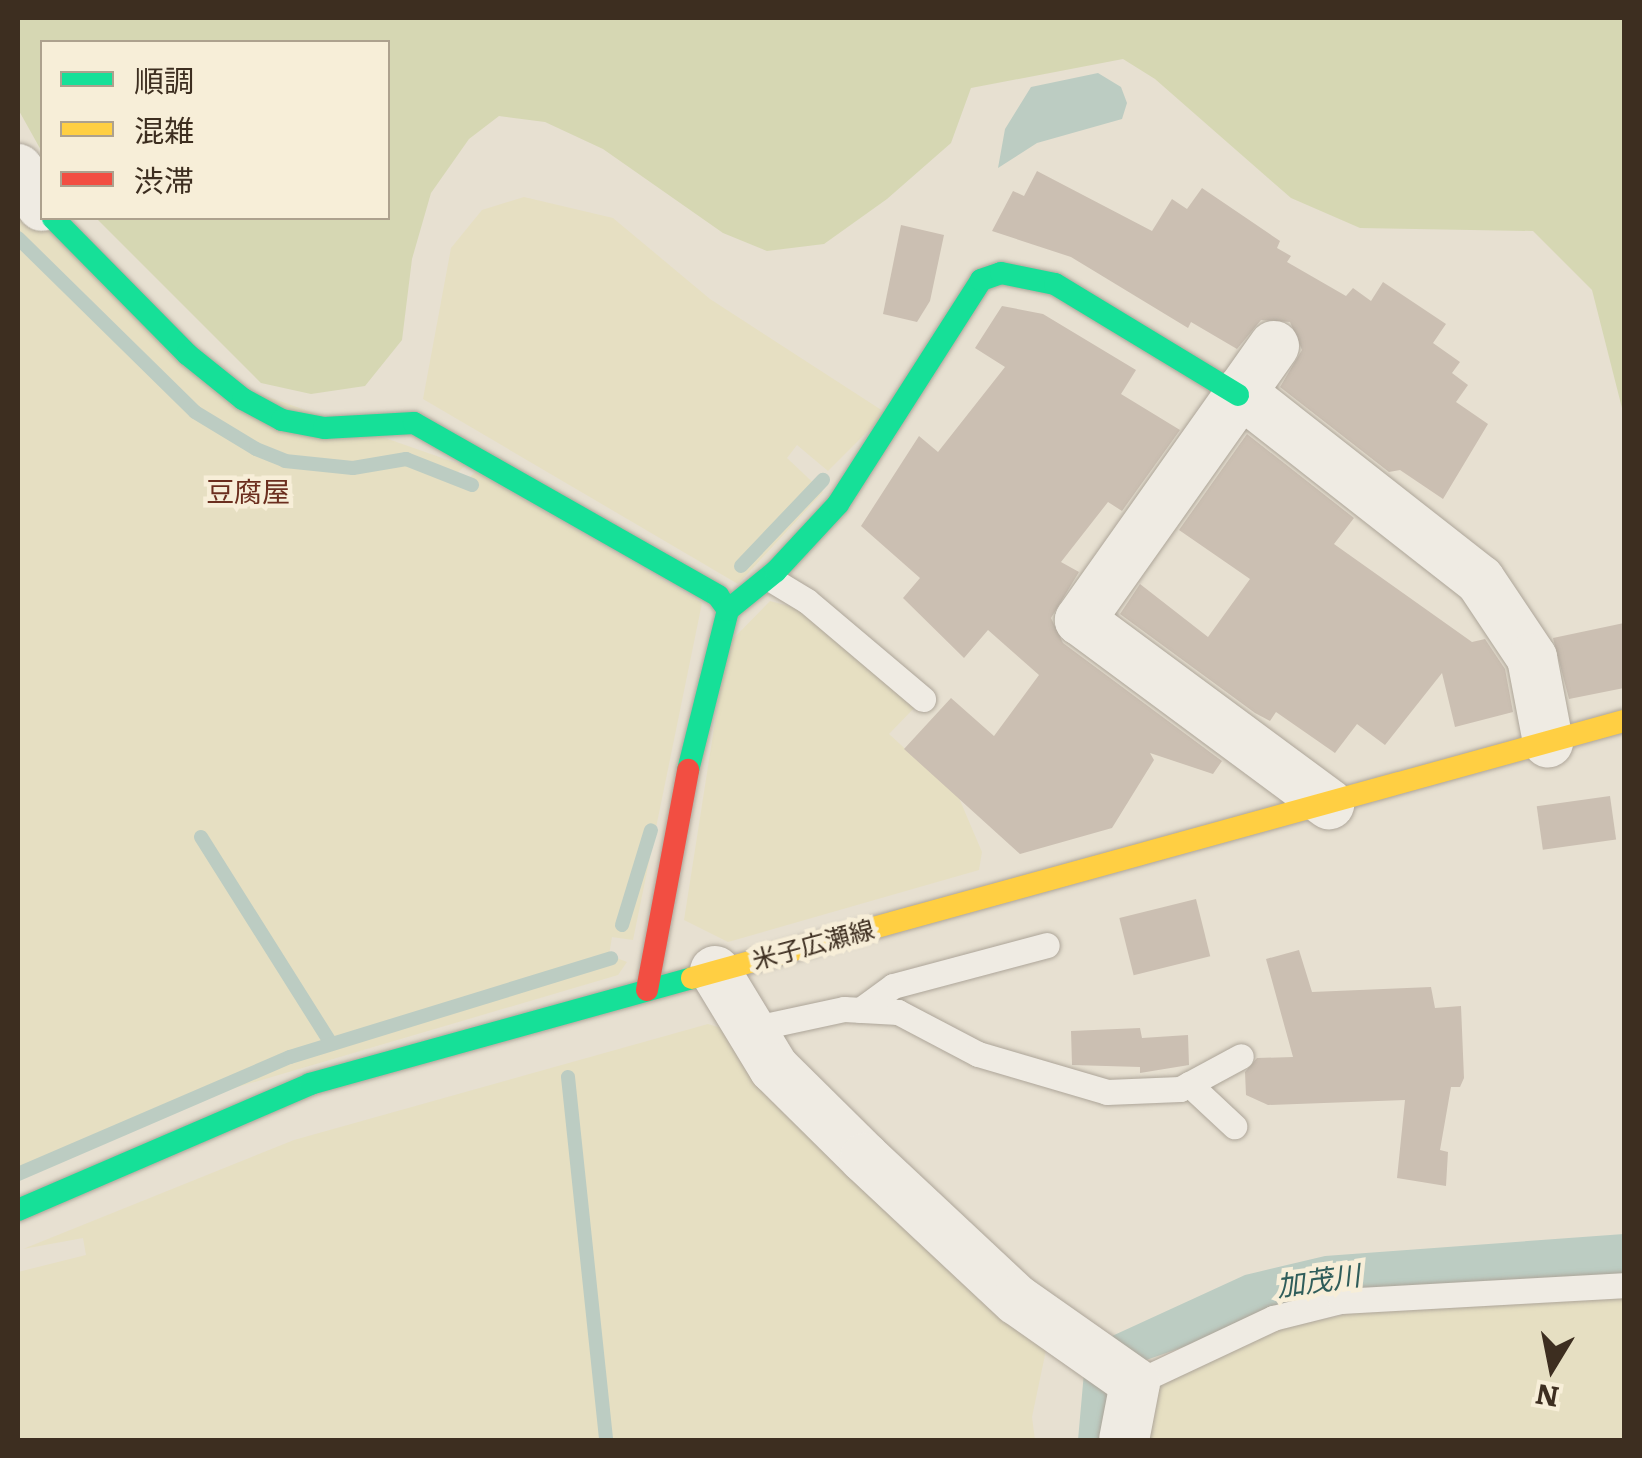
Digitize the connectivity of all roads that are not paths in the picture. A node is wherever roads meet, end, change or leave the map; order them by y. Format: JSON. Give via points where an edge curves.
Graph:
{"nodes":[{"id":1,"x":18,"y":169,"type":"edge"},
{"id":2,"x":40,"y":203,"type":"edge"},
{"id":3,"x":55,"y":220,"type":"edge"},
{"id":4,"x":1274,"y":346,"type":"dead end"},
{"id":5,"x":1239,"y":394,"type":"junction"},
{"id":6,"x":768,"y":578,"type":"junction"},
{"id":7,"x":728,"y":610,"type":"junction"},
{"id":8,"x":923,"y":698,"type":"dead end"},
{"id":9,"x":1624,"y":721,"type":"edge"},
{"id":10,"x":1548,"y":742,"type":"junction"},
{"id":11,"x":1329,"y":804,"type":"junction"},
{"id":12,"x":1046,"y":945,"type":"dead end"},
{"id":13,"x":715,"y":971,"type":"junction"},
{"id":14,"x":647,"y":990,"type":"junction"},
{"id":15,"x":860,"y":1010,"type":"junction"},
{"id":16,"x":751,"y":1029,"type":"junction"},
{"id":17,"x":1241,"y":1056,"type":"dead end"},
{"id":18,"x":1190,"y":1084,"type":"junction"},
{"id":19,"x":1234,"y":1126,"type":"dead end"},
{"id":20,"x":18,"y":1210,"type":"edge"},
{"id":21,"x":1624,"y":1285,"type":"edge"},
{"id":22,"x":1136,"y":1384,"type":"junction"},
{"id":23,"x":1124,"y":1440,"type":"edge"}],
"edges":[{"from":1,"to":2,"type":"street"},
{"from":3,"to":7,"type":"street","via":[[187,354],[243,400],[282,420],[324,428],[414,424],[718,596]]},
{"from":4,"to":5,"type":"street"},
{"from":5,"to":6,"type":"street","via":[[1055,284],[991,276],[981,280],[838,504]]},
{"from":5,"to":10,"type":"street","via":[[1480,580],[1532,658]]},
{"from":5,"to":11,"type":"street","via":[[1080,620]]},
{"from":6,"to":7,"type":"street"},
{"from":6,"to":8,"type":"lane","via":[[807,601]]},
{"from":7,"to":14,"type":"street","via":[[689,766]]},
{"from":9,"to":10,"type":"street","name":"米子広瀬線"},
{"from":10,"to":11,"type":"street","name":"米子広瀬線"},
{"from":11,"to":13,"type":"street","name":"米子広瀬線"},
{"from":12,"to":15,"type":"lane","via":[[893,986]]},
{"from":13,"to":14,"type":"street","name":"米子広瀬線"},
{"from":13,"to":16,"type":"street"},
{"from":14,"to":20,"type":"street","name":"米子広瀬線","via":[[310,1084]]},
{"from":15,"to":16,"type":"lane"},
{"from":15,"to":18,"type":"lane","via":[[898,1012],[978,1054],[1056,1081],[1107,1092]]},
{"from":16,"to":22,"type":"street","via":[[774,1068],[1017,1300]]},
{"from":17,"to":18,"type":"lane"},
{"from":18,"to":19,"type":"lane"},
{"from":21,"to":22,"type":"lane","via":[[1340,1302],[1273,1318]]},
{"from":22,"to":23,"type":"street"}]}
